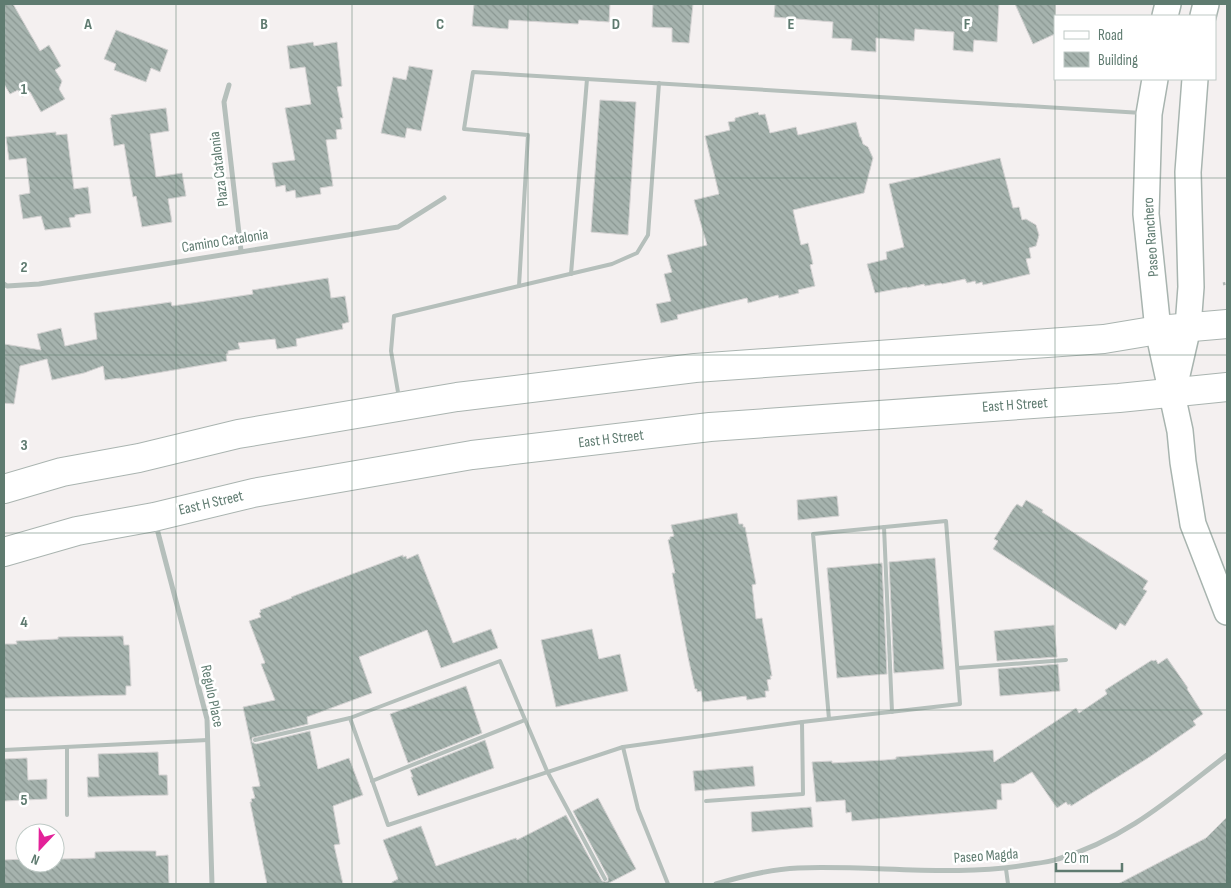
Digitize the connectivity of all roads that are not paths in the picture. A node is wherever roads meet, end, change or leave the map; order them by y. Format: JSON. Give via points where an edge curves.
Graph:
{"nodes":[{"id":1,"x":587,"y":79,"type":"junction"},
{"id":2,"x":1155,"y":80,"type":"edge"},
{"id":3,"x":1195,"y":80,"type":"edge"},
{"id":4,"x":659,"y":83,"type":"junction"},
{"id":5,"x":229,"y":85,"type":"dead end"},
{"id":6,"x":1149,"y":114,"type":"junction"},
{"id":7,"x":444,"y":198,"type":"dead end"},
{"id":8,"x":241,"y":251,"type":"junction"},
{"id":9,"x":571,"y":274,"type":"junction"},
{"id":10,"x":4,"y":284,"type":"edge"},
{"id":11,"x":519,"y":286,"type":"junction"},
{"id":12,"x":1227,"y":324,"type":"edge"},
{"id":13,"x":1188,"y":327,"type":"junction"},
{"id":14,"x":1158,"y":330,"type":"junction"},
{"id":15,"x":1227,"y":387,"type":"edge"},
{"id":16,"x":1173,"y":393,"type":"junction"},
{"id":17,"x":401,"y":406,"type":"junction"},
{"id":18,"x":4,"y":489,"type":"edge"},
{"id":19,"x":154,"y":517,"type":"junction"},
{"id":20,"x":884,"y":527,"type":"junction"},
{"id":21,"x":4,"y":552,"type":"edge"},
{"id":22,"x":1227,"y":612,"type":"edge"},
{"id":23,"x":1066,"y":660,"type":"dead end"},
{"id":24,"x":958,"y":668,"type":"junction"},
{"id":25,"x":892,"y":712,"type":"junction"},
{"id":26,"x":350,"y":718,"type":"junction"},
{"id":27,"x":828,"y":719,"type":"junction"},
{"id":28,"x":525,"y":720,"type":"junction"},
{"id":29,"x":802,"y":722,"type":"junction"},
{"id":30,"x":208,"y":740,"type":"junction"},
{"id":31,"x":255,"y":740,"type":"dead end"},
{"id":32,"x":67,"y":747,"type":"junction"},
{"id":33,"x":623,"y":747,"type":"junction"},
{"id":34,"x":4,"y":750,"type":"edge"},
{"id":35,"x":1227,"y":755,"type":"edge"},
{"id":36,"x":547,"y":771,"type":"junction"},
{"id":37,"x":372,"y":781,"type":"junction"},
{"id":38,"x":706,"y":801,"type":"dead end"},
{"id":39,"x":66,"y":815,"type":"dead end"},
{"id":40,"x":1006,"y":869,"type":"junction"},
{"id":41,"x":605,"y":879,"type":"dead end"},
{"id":42,"x":212,"y":884,"type":"edge"},
{"id":43,"x":668,"y":884,"type":"edge"},
{"id":44,"x":716,"y":884,"type":"edge"},
{"id":45,"x":1008,"y":884,"type":"edge"}],
"edges":[{"from":1,"to":4,"type":"lane"},
{"from":1,"to":9,"type":"lane"},
{"from":1,"to":11,"type":"lane","via":[[473,72],[464,129],[528,135]]},
{"from":2,"to":6,"type":"main road","name":"Paseo Ranchero"},
{"from":3,"to":13,"type":"main road","name":"Paseo Ranchero","via":[[1188,172],[1191,287]]},
{"from":4,"to":6,"type":"lane"},
{"from":4,"to":9,"type":"lane","via":[[648,235],[637,253],[612,264]]},
{"from":5,"to":8,"type":"street","name":"Plaza Catalonia","via":[[224,102]]},
{"from":6,"to":14,"type":"main road","name":"Paseo Ranchero","via":[[1146,214]]},
{"from":7,"to":8,"type":"street","name":"Camino Catalonia","via":[[398,227]]},
{"from":8,"to":10,"type":"street","name":"Camino Catalonia","via":[[39,284]]},
{"from":9,"to":11,"type":"lane"},
{"from":11,"to":17,"type":"lane","via":[[394,316],[391,351]]},
{"from":12,"to":13,"type":"main road"},
{"from":13,"to":14,"type":"main road"},
{"from":13,"to":16,"type":"main road","name":"Paseo Ranchero"},
{"from":14,"to":16,"type":"main road","name":"Paseo Ranchero"},
{"from":14,"to":17,"type":"main road","via":[[1104,339],[695,368],[457,396]]},
{"from":15,"to":16,"type":"main road","name":"East H Street"},
{"from":16,"to":19,"type":"main road","name":"East H Street","via":[[710,427],[491,453],[253,493]]},
{"from":16,"to":22,"type":"main road","name":"Paseo Ranchero","via":[[1193,524]]},
{"from":17,"to":18,"type":"main road","via":[[238,434],[139,458],[62,472]]},
{"from":19,"to":21,"type":"main road","name":"East H Street","via":[[77,531]]},
{"from":19,"to":30,"type":"street","name":"Regulo Place","via":[[207,718]]},
{"from":20,"to":24,"type":"lane","via":[[946,521]]},
{"from":20,"to":25,"type":"lane"},
{"from":20,"to":27,"type":"lane","via":[[813,534]]},
{"from":23,"to":24,"type":"lane"},
{"from":24,"to":25,"type":"lane","via":[[960,704]]},
{"from":25,"to":27,"type":"lane"},
{"from":26,"to":28,"type":"lane","via":[[500,661]]},
{"from":26,"to":31,"type":"lane"},
{"from":26,"to":37,"type":"lane"},
{"from":27,"to":29,"type":"lane"},
{"from":28,"to":36,"type":"lane"},
{"from":28,"to":37,"type":"lane"},
{"from":29,"to":33,"type":"lane"},
{"from":29,"to":38,"type":"lane","via":[[803,794]]},
{"from":30,"to":32,"type":"lane"},
{"from":30,"to":42,"type":"street","name":"Regulo Place"},
{"from":32,"to":34,"type":"lane"},
{"from":32,"to":39,"type":"lane"},
{"from":33,"to":36,"type":"lane"},
{"from":33,"to":43,"type":"lane","via":[[638,809]]},
{"from":35,"to":40,"type":"street","name":"Paseo Magda","via":[[1139,823],[1103,843],[1057,860]]},
{"from":36,"to":37,"type":"lane","via":[[388,825]]},
{"from":36,"to":41,"type":"lane"},
{"from":40,"to":44,"type":"street","name":"Paseo Magda","via":[[797,868],[747,875]]},
{"from":40,"to":45,"type":"lane"}]}
